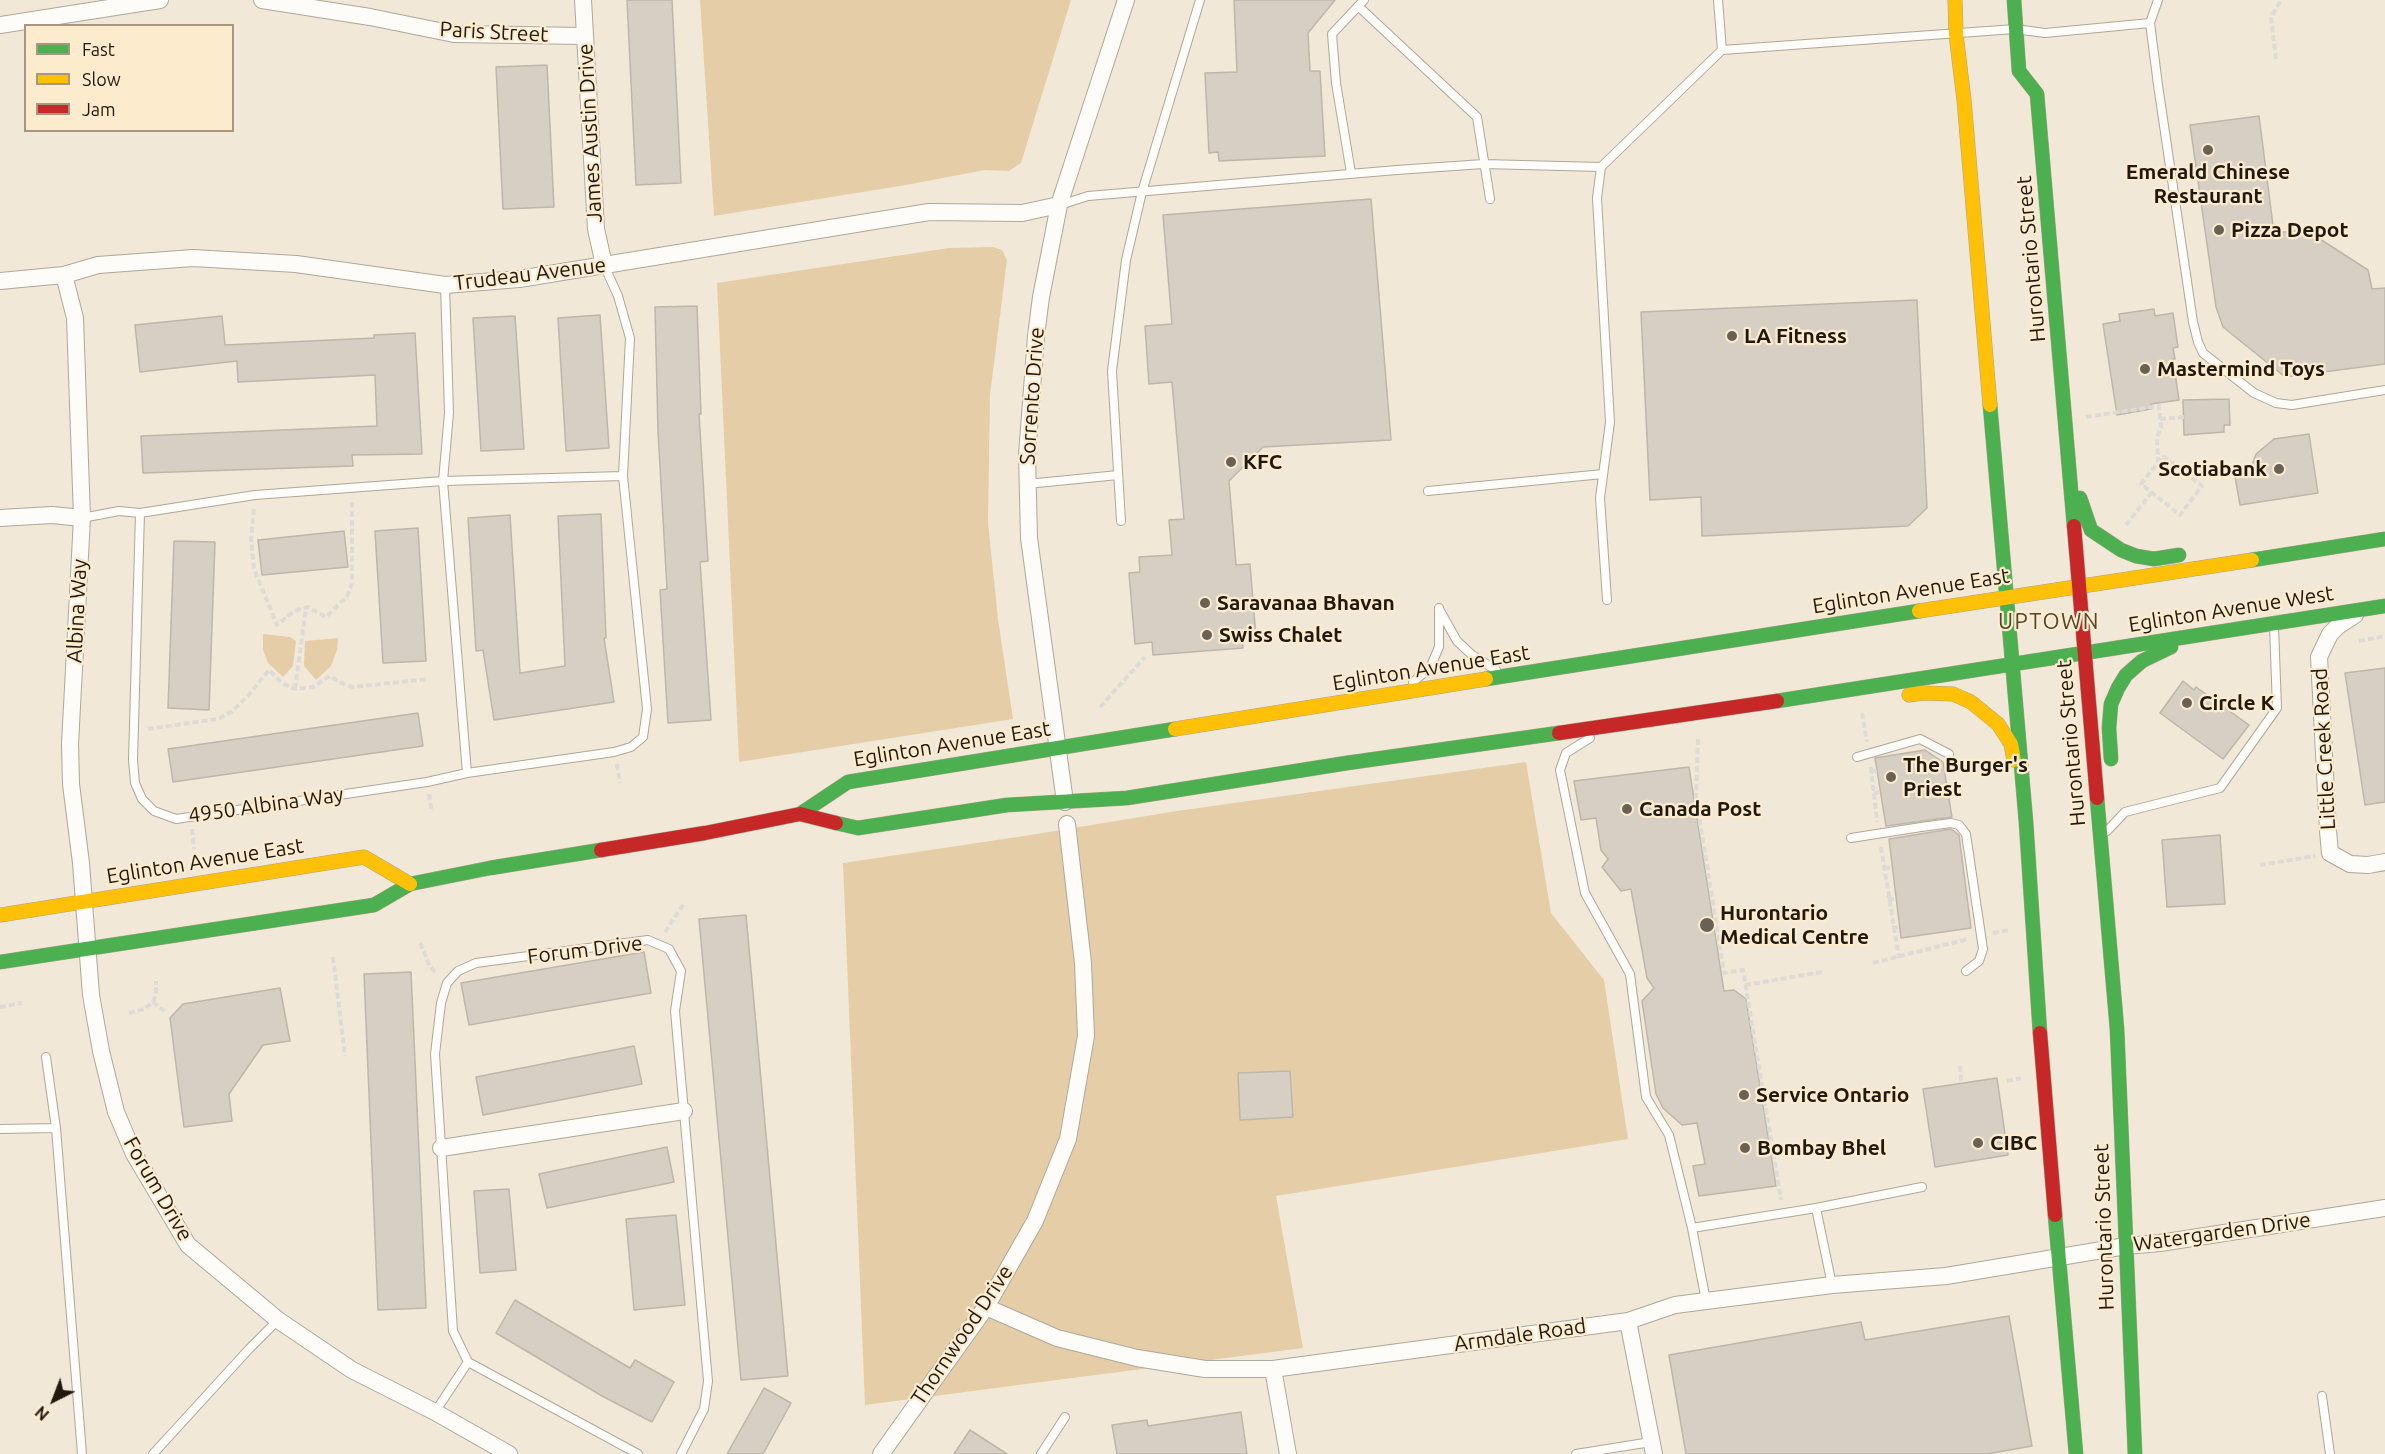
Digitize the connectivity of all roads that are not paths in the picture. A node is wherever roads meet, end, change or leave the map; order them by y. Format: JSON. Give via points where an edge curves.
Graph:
{"nodes":[{"id":1,"x":160,"y":0,"type":"edge"},
{"id":2,"x":262,"y":0,"type":"edge"},
{"id":3,"x":583,"y":0,"type":"edge"},
{"id":4,"x":1126,"y":0,"type":"edge"},
{"id":5,"x":1200,"y":0,"type":"edge"},
{"id":6,"x":1718,"y":0,"type":"edge"},
{"id":7,"x":1955,"y":0,"type":"edge"},
{"id":8,"x":2014,"y":0,"type":"edge"},
{"id":9,"x":2158,"y":0,"type":"edge"},
{"id":10,"x":1361,"y":3,"type":"edge"},
{"id":11,"x":349,"y":7,"type":"edge"},
{"id":12,"x":2150,"y":24,"type":"junction"},
{"id":13,"x":0,"y":25,"type":"edge"},
{"id":14,"x":2015,"y":29,"type":"junction"},
{"id":15,"x":1956,"y":34,"type":"junction"},
{"id":16,"x":584,"y":36,"type":"junction"},
{"id":17,"x":1722,"y":50,"type":"junction"},
{"id":18,"x":1483,"y":164,"type":"junction"},
{"id":19,"x":1601,"y":167,"type":"junction"},
{"id":20,"x":1351,"y":173,"type":"junction"},
{"id":21,"x":1142,"y":192,"type":"junction"},
{"id":22,"x":1490,"y":199,"type":"dead end"},
{"id":23,"x":1059,"y":205,"type":"junction"},
{"id":24,"x":604,"y":266,"type":"junction"},
{"id":25,"x":64,"y":274,"type":"junction"},
{"id":26,"x":0,"y":281,"type":"edge"},
{"id":27,"x":445,"y":285,"type":"junction"},
{"id":28,"x":2385,"y":390,"type":"edge"},
{"id":29,"x":2068,"y":445,"type":"junction"},
{"id":30,"x":1603,"y":474,"type":"junction"},
{"id":31,"x":1118,"y":475,"type":"junction"},
{"id":32,"x":623,"y":476,"type":"junction"},
{"id":33,"x":443,"y":481,"type":"junction"},
{"id":34,"x":1027,"y":484,"type":"junction"},
{"id":35,"x":1428,"y":491,"type":"dead end"},
{"id":36,"x":140,"y":513,"type":"junction"},
{"id":37,"x":0,"y":518,"type":"edge"},
{"id":38,"x":82,"y":518,"type":"junction"},
{"id":39,"x":1121,"y":521,"type":"dead end"},
{"id":40,"x":2385,"y":539,"type":"edge"},
{"id":41,"x":2247,"y":544,"type":"dead end"},
{"id":42,"x":2189,"y":553,"type":"dead end"},
{"id":43,"x":2272,"y":556,"type":"junction"},
{"id":44,"x":2079,"y":586,"type":"junction"},
{"id":45,"x":2007,"y":597,"type":"junction"},
{"id":46,"x":1607,"y":600,"type":"dead end"},
{"id":47,"x":2385,"y":606,"type":"edge"},
{"id":48,"x":2366,"y":609,"type":"junction"},
{"id":49,"x":2273,"y":624,"type":"junction"},
{"id":50,"x":2200,"y":635,"type":"junction"},
{"id":51,"x":2085,"y":653,"type":"junction"},
{"id":52,"x":2013,"y":664,"type":"junction"},
{"id":53,"x":1507,"y":677,"type":"junction"},
{"id":54,"x":1820,"y":694,"type":"junction"},
{"id":55,"x":1395,"y":695,"type":"junction"},
{"id":56,"x":1900,"y":697,"type":"dead end"},
{"id":57,"x":1854,"y":704,"type":"dead end"},
{"id":58,"x":1612,"y":725,"type":"junction"},
{"id":59,"x":1058,"y":748,"type":"junction"},
{"id":60,"x":1949,"y":754,"type":"dead end"},
{"id":61,"x":1857,"y":757,"type":"dead end"},
{"id":62,"x":467,"y":773,"type":"junction"},
{"id":63,"x":2096,"y":793,"type":"junction"},
{"id":64,"x":1065,"y":802,"type":"junction"},
{"id":65,"x":800,"y":814,"type":"junction"},
{"id":66,"x":2026,"y":822,"type":"junction"},
{"id":67,"x":1067,"y":824,"type":"dead end"},
{"id":68,"x":1851,"y":838,"type":"dead end"},
{"id":69,"x":2100,"y":838,"type":"junction"},
{"id":70,"x":2385,"y":862,"type":"edge"},
{"id":71,"x":410,"y":885,"type":"junction"},
{"id":72,"x":84,"y":902,"type":"junction"},
{"id":73,"x":0,"y":915,"type":"edge"},
{"id":74,"x":88,"y":948,"type":"junction"},
{"id":75,"x":0,"y":962,"type":"edge"},
{"id":76,"x":1966,"y":970,"type":"dead end"},
{"id":77,"x":46,"y":1057,"type":"dead end"},
{"id":78,"x":684,"y":1111,"type":"junction"},
{"id":79,"x":56,"y":1128,"type":"junction"},
{"id":80,"x":0,"y":1129,"type":"edge"},
{"id":81,"x":441,"y":1148,"type":"junction"},
{"id":82,"x":1922,"y":1187,"type":"dead end"},
{"id":83,"x":1816,"y":1208,"type":"junction"},
{"id":84,"x":2385,"y":1208,"type":"edge"},
{"id":85,"x":1692,"y":1228,"type":"junction"},
{"id":86,"x":2126,"y":1246,"type":"junction"},
{"id":87,"x":2060,"y":1257,"type":"junction"},
{"id":88,"x":1832,"y":1286,"type":"junction"},
{"id":89,"x":1706,"y":1301,"type":"junction"},
{"id":90,"x":986,"y":1307,"type":"junction"},
{"id":91,"x":278,"y":1320,"type":"junction"},
{"id":92,"x":1628,"y":1320,"type":"junction"},
{"id":93,"x":468,"y":1362,"type":"junction"},
{"id":94,"x":1274,"y":1370,"type":"junction"},
{"id":95,"x":2322,"y":1396,"type":"dead end"},
{"id":96,"x":435,"y":1412,"type":"junction"},
{"id":97,"x":1065,"y":1417,"type":"dead end"},
{"id":98,"x":1653,"y":1448,"type":"edge"},
{"id":99,"x":82,"y":1454,"type":"edge"},
{"id":100,"x":153,"y":1454,"type":"edge"},
{"id":101,"x":509,"y":1454,"type":"edge"},
{"id":102,"x":638,"y":1454,"type":"edge"},
{"id":103,"x":681,"y":1454,"type":"edge"},
{"id":104,"x":881,"y":1454,"type":"edge"},
{"id":105,"x":1041,"y":1454,"type":"edge"},
{"id":106,"x":1288,"y":1454,"type":"edge"},
{"id":107,"x":1576,"y":1454,"type":"edge"},
{"id":108,"x":2076,"y":1454,"type":"edge"},
{"id":109,"x":2135,"y":1454,"type":"edge"},
{"id":110,"x":2330,"y":1454,"type":"edge"}],
"edges":[{"from":1,"to":13,"type":"street"},
{"from":2,"to":11,"type":"street","name":"Paris Street"},
{"from":3,"to":16,"type":"street","name":"James Austin Drive"},
{"from":4,"to":23,"type":"street","name":"Sorrento Drive"},
{"from":5,"to":21,"type":"lane"},
{"from":6,"to":17,"type":"lane"},
{"from":7,"to":15,"type":"main road","name":"Hurontario Street"},
{"from":8,"to":14,"type":"main road","name":"Hurontario Street"},
{"from":9,"to":12,"type":"lane"},
{"from":10,"to":18,"type":"lane","via":[[1477,117]]},
{"from":10,"to":20,"type":"lane","via":[[1332,34]]},
{"from":11,"to":16,"type":"street","name":"Paris Street","via":[[454,34]]},
{"from":12,"to":14,"type":"lane","via":[[2045,33]]},
{"from":12,"to":28,"type":"lane","via":[[2193,322],[2204,352],[2254,393],[2276,403],[2292,405]]},
{"from":14,"to":15,"type":"lane"},
{"from":14,"to":29,"type":"main road","name":"Hurontario Street","via":[[2019,71],[2037,94]]},
{"from":15,"to":17,"type":"lane"},
{"from":15,"to":45,"type":"main road","name":"Hurontario Street"},
{"from":16,"to":24,"type":"street","name":"James Austin Drive","via":[[596,229]]},
{"from":17,"to":19,"type":"lane"},
{"from":18,"to":19,"type":"lane"},
{"from":18,"to":20,"type":"lane"},
{"from":18,"to":22,"type":"lane"},
{"from":19,"to":30,"type":"lane","via":[[1597,198],[1610,422]]},
{"from":20,"to":21,"type":"lane"},
{"from":21,"to":23,"type":"lane","via":[[1088,196]]},
{"from":21,"to":31,"type":"lane","via":[[1126,260],[1112,371]]},
{"from":23,"to":24,"type":"street","name":"Trudeau Avenue","via":[[1022,213],[929,212]]},
{"from":23,"to":34,"type":"street","name":"Sorrento Drive","via":[[1035,336]]},
{"from":24,"to":27,"type":"street","name":"Trudeau Avenue"},
{"from":24,"to":32,"type":"lane","name":"4950 Albina Way","via":[[630,338]]},
{"from":25,"to":26,"type":"street","name":"Trudeau Avenue"},
{"from":25,"to":27,"type":"street","name":"Trudeau Avenue","via":[[98,265],[193,258],[296,264]]},
{"from":25,"to":38,"type":"street","name":"Albina Way","via":[[75,318]]},
{"from":27,"to":33,"type":"lane","via":[[449,413]]},
{"from":29,"to":42,"type":"main road","via":[[2078,494],[2091,530],[2136,556],[2154,559]]},
{"from":29,"to":44,"type":"main road","name":"Hurontario Street"},
{"from":30,"to":35,"type":"lane"},
{"from":30,"to":46,"type":"lane","via":[[1600,498]]},
{"from":31,"to":34,"type":"lane"},
{"from":31,"to":39,"type":"lane"},
{"from":32,"to":33,"type":"lane"},
{"from":32,"to":62,"type":"lane","name":"4950 Albina Way","via":[[647,709],[643,736],[631,747],[614,752]]},
{"from":33,"to":36,"type":"lane","via":[[255,495]]},
{"from":33,"to":62,"type":"lane"},
{"from":34,"to":59,"type":"street","name":"Sorrento Drive","via":[[1032,571]]},
{"from":36,"to":38,"type":"lane","via":[[118,511]]},
{"from":36,"to":62,"type":"lane","name":"4950 Albina Way","via":[[133,760],[135,783],[142,799],[154,811],[176,819]]},
{"from":37,"to":38,"type":"street"},
{"from":38,"to":72,"type":"street","name":"Albina Way","via":[[70,744]]},
{"from":40,"to":43,"type":"main road"},
{"from":41,"to":43,"type":"main road"},
{"from":43,"to":44,"type":"main road"},
{"from":44,"to":45,"type":"main road","name":"Eglinton Avenue East"},
{"from":44,"to":51,"type":"main road","name":"Hurontario Street"},
{"from":45,"to":52,"type":"main road","name":"Hurontario Street"},
{"from":45,"to":53,"type":"main road","name":"Eglinton Avenue East"},
{"from":47,"to":48,"type":"main road","name":"Eglinton Avenue West"},
{"from":48,"to":49,"type":"main road","name":"Eglinton Avenue West"},
{"from":48,"to":70,"type":"street","name":"Little Creek Road","via":[[2338,626],[2319,657],[2330,853],[2350,864]]},
{"from":49,"to":50,"type":"main road","name":"Eglinton Avenue West"},
{"from":49,"to":69,"type":"lane","via":[[2277,708],[2220,788],[2125,812]]},
{"from":50,"to":51,"type":"main road","name":"Eglinton Avenue West"},
{"from":50,"to":63,"type":"main road","via":[[2142,661],[2126,675],[2111,704],[2112,765]]},
{"from":51,"to":52,"type":"main road","name":"Eglinton Avenue West"},
{"from":51,"to":63,"type":"main road","name":"Hurontario Street"},
{"from":52,"to":54,"type":"main road","name":"Eglinton Avenue East"},
{"from":52,"to":66,"type":"main road","name":"Hurontario Street"},
{"from":53,"to":55,"type":"main road","name":"Eglinton Avenue East"},
{"from":53,"to":55,"type":"lane","via":[[1457,641],[1439,608],[1439,647],[1430,668]]},
{"from":54,"to":57,"type":"main road"},
{"from":54,"to":58,"type":"main road","name":"Eglinton Avenue East"},
{"from":55,"to":59,"type":"main road","name":"Eglinton Avenue East"},
{"from":56,"to":66,"type":"main road","via":[[1953,694],[1971,702],[1998,724],[2011,744]]},
{"from":58,"to":64,"type":"main road","name":"Eglinton Avenue East","via":[[1127,798]]},
{"from":58,"to":85,"type":"lane","via":[[1566,753],[1560,770],[1585,893],[1630,974],[1646,1097],[1669,1135]]},
{"from":59,"to":64,"type":"street","name":"Sorrento Drive"},
{"from":59,"to":65,"type":"main road","name":"Eglinton Avenue East","via":[[848,782]]},
{"from":60,"to":61,"type":"lane","via":[[1920,739]]},
{"from":63,"to":69,"type":"main road","name":"Hurontario Street"},
{"from":64,"to":65,"type":"main road","name":"Eglinton Avenue East","via":[[1007,805],[858,828]]},
{"from":65,"to":71,"type":"main road","name":"Eglinton Avenue East"},
{"from":66,"to":87,"type":"main road","name":"Hurontario Street","via":[[2038,1015]]},
{"from":67,"to":90,"type":"street","name":"Thornwood Drive","via":[[1083,963],[1086,1036],[1068,1139],[1035,1221]]},
{"from":68,"to":76,"type":"lane","via":[[1950,823],[1959,825],[1966,834],[1983,949],[1979,961]]},
{"from":69,"to":86,"type":"main road","name":"Hurontario Street","via":[[2117,1029]]},
{"from":71,"to":72,"type":"main road","name":"Eglinton Avenue East","via":[[364,857]]},
{"from":71,"to":74,"type":"main road","name":"Eglinton Avenue East","via":[[374,904]]},
{"from":72,"to":73,"type":"main road","name":"Eglinton Avenue East"},
{"from":72,"to":74,"type":"street","name":"Albina Way"},
{"from":74,"to":75,"type":"main road","name":"Eglinton Avenue East"},
{"from":74,"to":91,"type":"street","name":"Forum Drive","via":[[105,1072],[134,1154],[188,1245]]},
{"from":77,"to":79,"type":"lane"},
{"from":78,"to":81,"type":"street"},
{"from":78,"to":81,"type":"lane","name":"Forum Drive","via":[[675,1011],[681,971],[669,949],[648,940],[476,963],[458,971],[447,983],[441,1003],[435,1054]]},
{"from":78,"to":103,"type":"lane","name":"Forum Drive","via":[[708,1381],[704,1409]]},
{"from":79,"to":80,"type":"lane"},
{"from":79,"to":99,"type":"lane"},
{"from":81,"to":93,"type":"lane","name":"Forum Drive","via":[[453,1330]]},
{"from":82,"to":83,"type":"lane"},
{"from":83,"to":85,"type":"lane"},
{"from":83,"to":88,"type":"lane"},
{"from":84,"to":86,"type":"street","name":"Watergarden Drive"},
{"from":85,"to":89,"type":"lane"},
{"from":86,"to":87,"type":"street","name":"Watergarden Drive"},
{"from":86,"to":109,"type":"main road","name":"Hurontario Street"},
{"from":87,"to":88,"type":"street","name":"Armdale Road","via":[[1946,1276]]},
{"from":87,"to":108,"type":"main road","name":"Hurontario Street"},
{"from":88,"to":89,"type":"street","name":"Armdale Road"},
{"from":89,"to":92,"type":"street","name":"Armdale Road","via":[[1675,1305]]},
{"from":90,"to":94,"type":"street","name":"Armdale Road","via":[[1057,1338],[1137,1358],[1205,1369]]},
{"from":90,"to":104,"type":"street","name":"Thornwood Drive"},
{"from":91,"to":96,"type":"street","name":"Forum Drive","via":[[352,1370]]},
{"from":91,"to":100,"type":"lane"},
{"from":92,"to":94,"type":"street","name":"Armdale Road"},
{"from":92,"to":98,"type":"street"},
{"from":93,"to":96,"type":"lane"},
{"from":93,"to":102,"type":"lane"},
{"from":94,"to":106,"type":"street"},
{"from":95,"to":110,"type":"lane"},
{"from":96,"to":101,"type":"street","name":"Forum Drive"},
{"from":97,"to":105,"type":"lane"},
{"from":98,"to":107,"type":"lane"}]}
